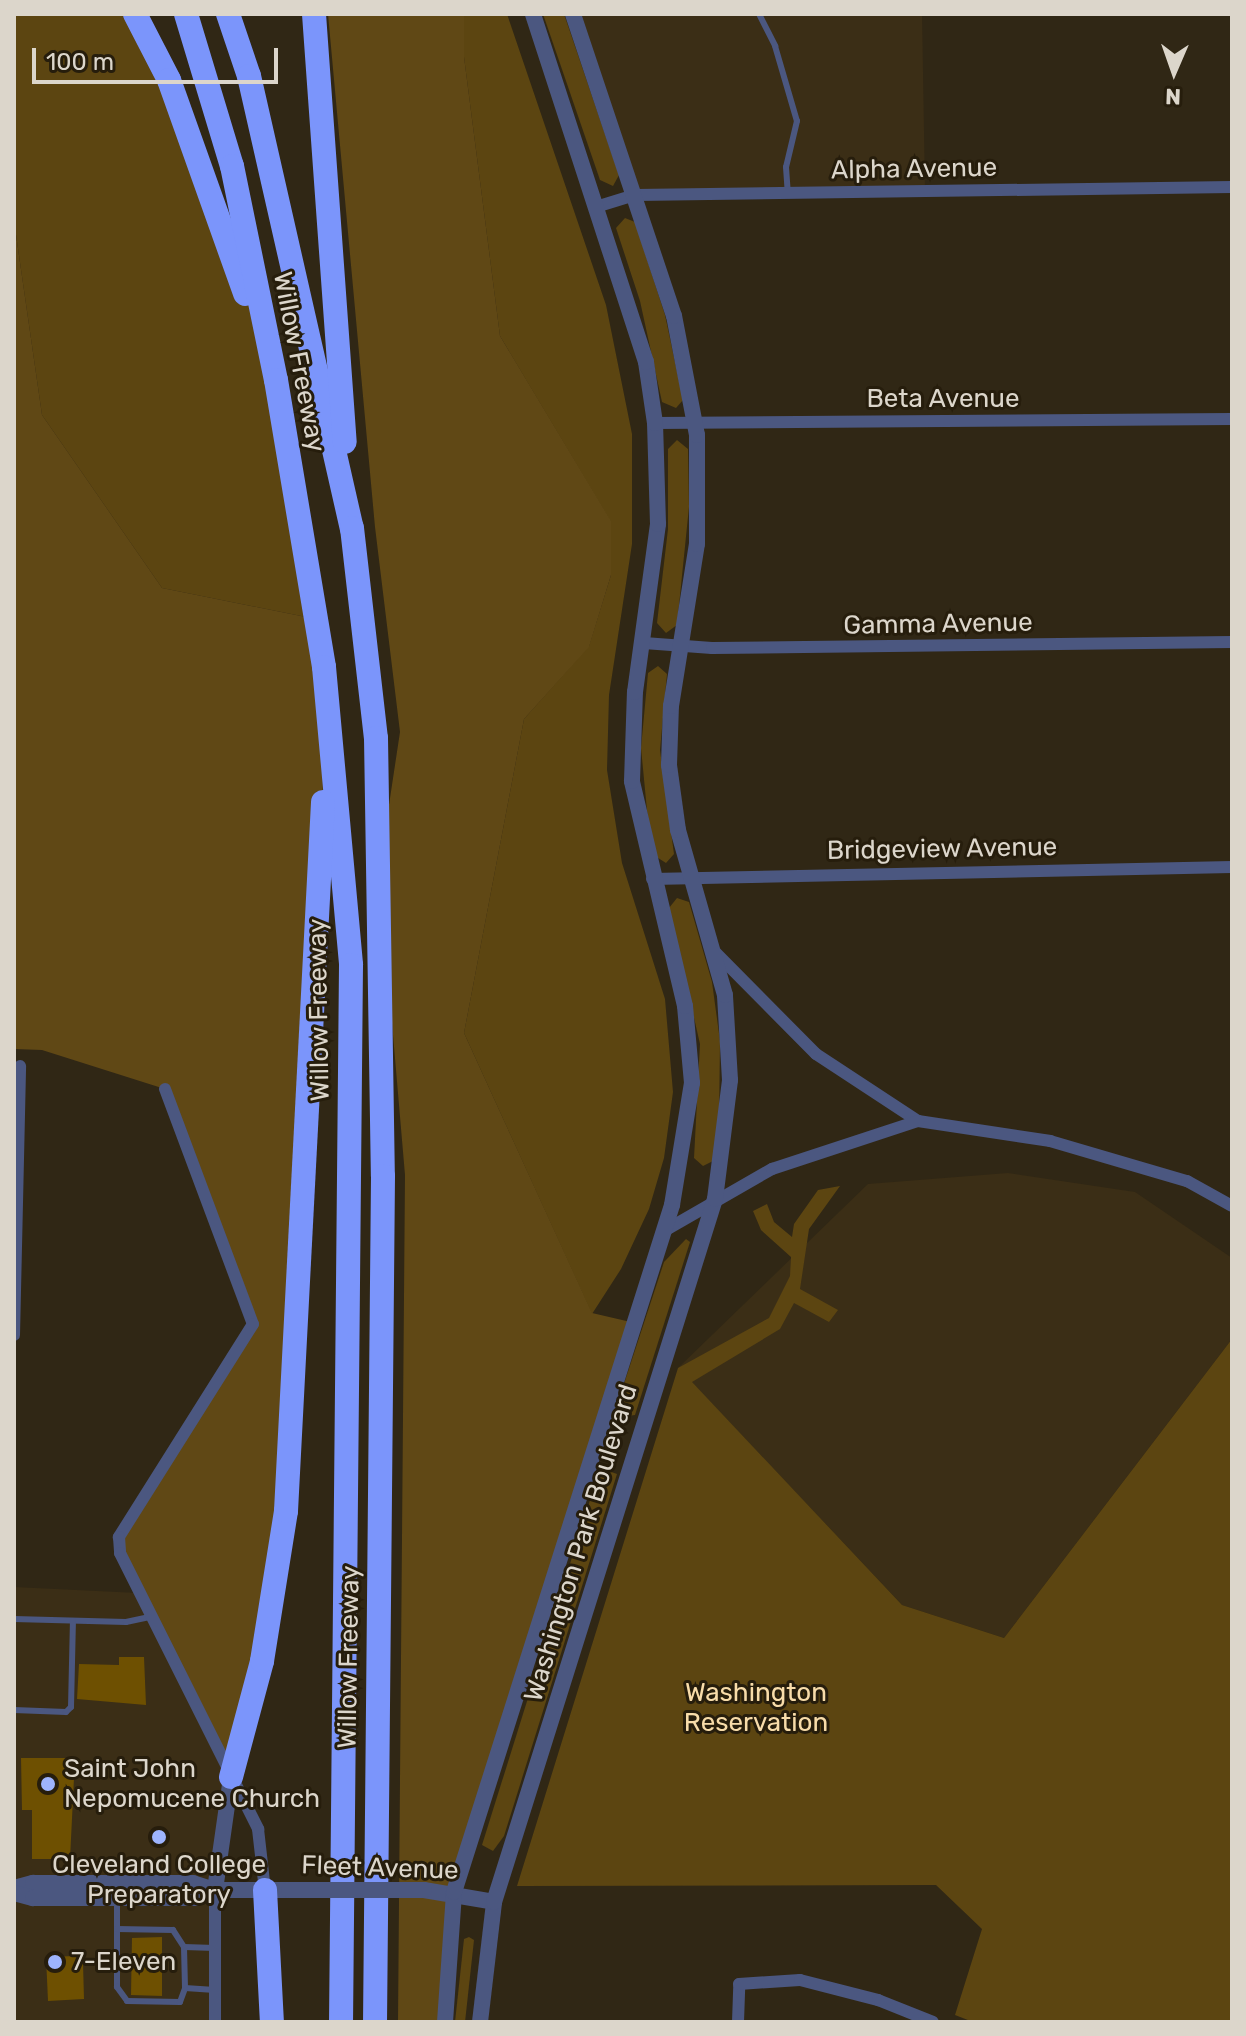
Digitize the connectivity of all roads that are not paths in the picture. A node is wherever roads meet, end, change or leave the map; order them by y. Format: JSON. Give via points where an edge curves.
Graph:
{"nodes":[{"id":1,"x":135,"y":14,"type":"edge"},
{"id":2,"x":186,"y":14,"type":"edge"},
{"id":3,"x":228,"y":14,"type":"edge"},
{"id":4,"x":314,"y":14,"type":"edge"},
{"id":5,"x":533,"y":14,"type":"edge"},
{"id":6,"x":573,"y":14,"type":"edge"},
{"id":7,"x":759,"y":14,"type":"edge"},
{"id":8,"x":1232,"y":187,"type":"edge"},
{"id":9,"x":788,"y":193,"type":"junction"},
{"id":10,"x":636,"y":195,"type":"junction"},
{"id":11,"x":599,"y":206,"type":"junction"},
{"id":12,"x":276,"y":380,"type":"junction"},
{"id":13,"x":1232,"y":419,"type":"edge"},
{"id":14,"x":655,"y":423,"type":"junction"},
{"id":15,"x":695,"y":423,"type":"junction"},
{"id":16,"x":352,"y":528,"type":"junction"},
{"id":17,"x":1232,"y":642,"type":"edge"},
{"id":18,"x":644,"y":643,"type":"junction"},
{"id":19,"x":683,"y":647,"type":"junction"},
{"id":20,"x":324,"y":667,"type":"junction"},
{"id":21,"x":1232,"y":867,"type":"edge"},
{"id":22,"x":692,"y":875,"type":"junction"},
{"id":23,"x":652,"y":879,"type":"junction"},
{"id":24,"x":714,"y":951,"type":"junction"},
{"id":25,"x":20,"y":1066,"type":"dead end"},
{"id":26,"x":165,"y":1089,"type":"dead end"},
{"id":27,"x":918,"y":1121,"type":"junction"},
{"id":28,"x":715,"y":1199,"type":"junction"},
{"id":29,"x":1232,"y":1206,"type":"edge"},
{"id":30,"x":664,"y":1231,"type":"junction"},
{"id":31,"x":14,"y":1335,"type":"edge"},
{"id":32,"x":149,"y":1617,"type":"junction"},
{"id":33,"x":14,"y":1619,"type":"edge"},
{"id":34,"x":73,"y":1621,"type":"junction"},
{"id":35,"x":14,"y":1710,"type":"edge"},
{"id":36,"x":231,"y":1777,"type":"junction"},
{"id":37,"x":215,"y":1890,"type":"junction"},
{"id":38,"x":277,"y":1890,"type":"junction"},
{"id":39,"x":14,"y":1891,"type":"edge"},
{"id":40,"x":454,"y":1892,"type":"junction"},
{"id":41,"x":117,"y":1899,"type":"junction"},
{"id":42,"x":494,"y":1902,"type":"junction"},
{"id":43,"x":117,"y":1929,"type":"junction"},
{"id":44,"x":184,"y":1947,"type":"junction"},
{"id":45,"x":215,"y":1948,"type":"junction"},
{"id":46,"x":185,"y":1988,"type":"junction"},
{"id":47,"x":215,"y":1990,"type":"junction"},
{"id":48,"x":215,"y":2022,"type":"edge"},
{"id":49,"x":272,"y":2022,"type":"edge"},
{"id":50,"x":341,"y":2022,"type":"edge"},
{"id":51,"x":375,"y":2022,"type":"edge"},
{"id":52,"x":445,"y":2022,"type":"edge"},
{"id":53,"x":480,"y":2022,"type":"edge"},
{"id":54,"x":738,"y":2022,"type":"edge"},
{"id":55,"x":933,"y":2022,"type":"edge"}],
"edges":[{"from":1,"to":12,"type":"highway","via":[[169,80]]},
{"from":2,"to":12,"type":"highway","name":"Willow Freeway","via":[[232,166]]},
{"from":3,"to":16,"type":"highway","name":"Willow Freeway","via":[[249,76]]},
{"from":4,"to":16,"type":"highway"},
{"from":5,"to":11,"type":"street","name":"Washington Park Boulevard"},
{"from":6,"to":10,"type":"street","name":"Washington Park Boulevard"},
{"from":7,"to":9,"type":"lane","via":[[775,46],[797,121],[786,167]]},
{"from":8,"to":9,"type":"street","name":"Alpha Avenue"},
{"from":9,"to":10,"type":"street","name":"Alpha Avenue"},
{"from":10,"to":11,"type":"street","name":"Alpha Avenue"},
{"from":10,"to":15,"type":"street","name":"Washington Park Boulevard","via":[[680,340]]},
{"from":11,"to":14,"type":"street","name":"Washington Park Boulevard","via":[[646,362]]},
{"from":12,"to":20,"type":"highway","name":"Willow Freeway"},
{"from":13,"to":15,"type":"street","name":"Beta Avenue"},
{"from":14,"to":15,"type":"street","name":"Beta Avenue"},
{"from":14,"to":18,"type":"street","name":"Washington Park Boulevard","via":[[658,524]]},
{"from":15,"to":19,"type":"street","name":"Washington Park Boulevard","via":[[697,544]]},
{"from":16,"to":51,"type":"highway","name":"Willow Freeway","via":[[376,738],[380,932],[383,1176]]},
{"from":17,"to":19,"type":"street","name":"Gamma Avenue"},
{"from":18,"to":19,"type":"street","name":"Gamma Avenue"},
{"from":18,"to":23,"type":"street","name":"Washington Park Boulevard","via":[[631,756],[635,806]]},
{"from":19,"to":22,"type":"street","name":"Washington Park Boulevard","via":[[671,706],[669,765],[678,830]]},
{"from":20,"to":36,"type":"highway","via":[[321,894],[286,1511],[262,1661]]},
{"from":20,"to":50,"type":"highway","name":"Willow Freeway","via":[[351,965]]},
{"from":21,"to":22,"type":"street","name":"Bridgeview Avenue"},
{"from":22,"to":23,"type":"street","name":"Bridgeview Avenue"},
{"from":22,"to":24,"type":"street","name":"Washington Park Boulevard"},
{"from":23,"to":30,"type":"street","name":"Washington Park Boulevard","via":[[679,974],[691,1052],[685,1139]]},
{"from":24,"to":27,"type":"street","name":"Washington Park Boulevard","via":[[816,1054]]},
{"from":24,"to":28,"type":"street","name":"Washington Park Boulevard","via":[[725,995],[730,1080]]},
{"from":25,"to":31,"type":"street"},
{"from":26,"to":32,"type":"street","via":[[253,1324],[119,1537],[120,1553]]},
{"from":27,"to":28,"type":"street","name":"Washington Park Boulevard","via":[[772,1169]]},
{"from":27,"to":29,"type":"street","name":"Washington Park Boulevard","via":[[1050,1141],[1187,1181]]},
{"from":28,"to":30,"type":"street","name":"Washington Park Boulevard"},
{"from":28,"to":42,"type":"street","name":"Washington Park Boulevard"},
{"from":30,"to":40,"type":"street","name":"Washington Park Boulevard"},
{"from":32,"to":34,"type":"lane"},
{"from":32,"to":36,"type":"street"},
{"from":33,"to":34,"type":"lane"},
{"from":34,"to":35,"type":"lane","via":[[71,1707],[66,1712]]},
{"from":36,"to":37,"type":"street"},
{"from":36,"to":38,"type":"street","via":[[258,1829]]},
{"from":37,"to":38,"type":"street","name":"Fleet Avenue"},
{"from":37,"to":39,"type":"street","name":"Fleet Avenue","via":[[193,1883],[33,1883]]},
{"from":37,"to":41,"type":"street","name":"Fleet Avenue","via":[[194,1898]]},
{"from":37,"to":45,"type":"street"},
{"from":38,"to":40,"type":"street","name":"Fleet Avenue","bridge":true},
{"from":38,"to":49,"type":"highway"},
{"from":39,"to":41,"type":"street","name":"Fleet Avenue","via":[[33,1898]]},
{"from":40,"to":42,"type":"street","name":"Fleet Avenue"},
{"from":40,"to":52,"type":"street","name":"Washington Park Boulevard"},
{"from":41,"to":43,"type":"lane"},
{"from":42,"to":53,"type":"street","name":"Washington Park Boulevard"},
{"from":43,"to":44,"type":"lane","via":[[173,1930]]},
{"from":43,"to":46,"type":"lane","via":[[117,1987],[127,2001],[180,2002]]},
{"from":44,"to":45,"type":"lane"},
{"from":44,"to":46,"type":"lane"},
{"from":45,"to":47,"type":"street"},
{"from":46,"to":47,"type":"lane"},
{"from":47,"to":48,"type":"street"},
{"from":54,"to":55,"type":"street","via":[[739,1984],[800,1980],[878,2000]]}]}
